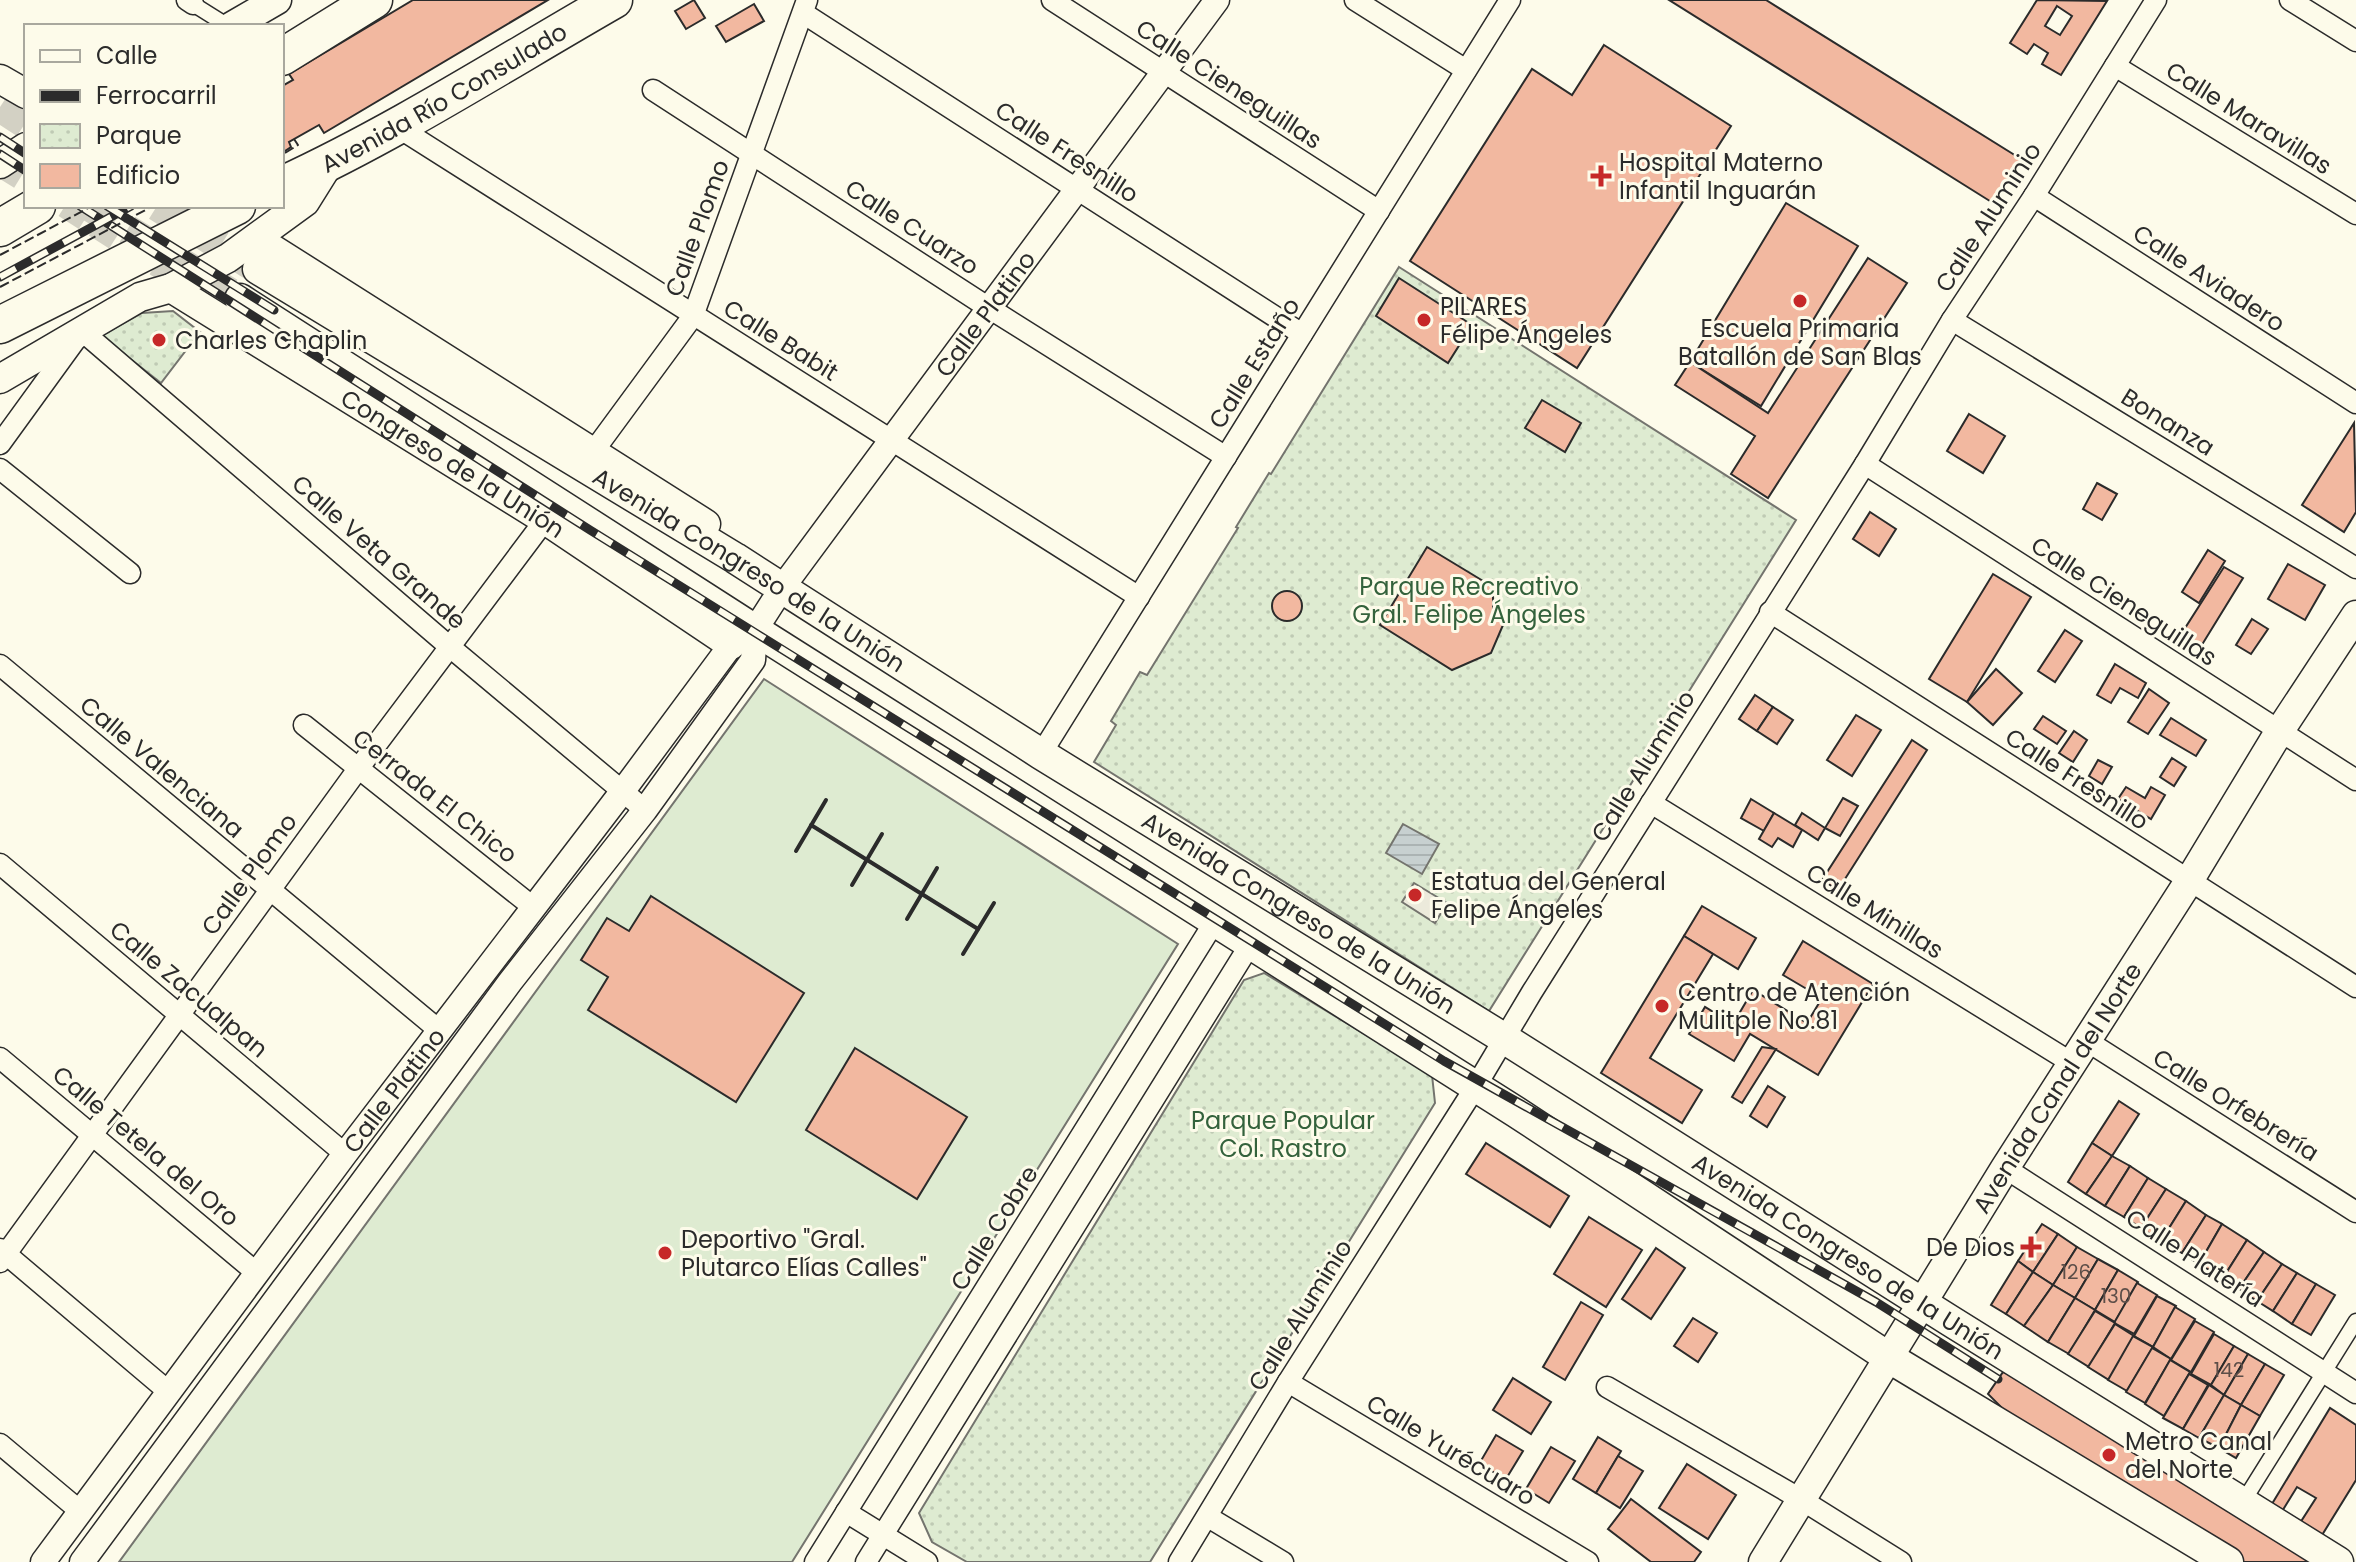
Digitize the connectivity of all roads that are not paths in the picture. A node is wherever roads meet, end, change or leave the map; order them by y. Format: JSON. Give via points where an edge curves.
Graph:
{"nodes":[{"id":1,"x":277,"y":0,"type":"edge"},
{"id":2,"x":374,"y":0,"type":"edge"},
{"id":3,"x":614,"y":0,"type":"edge"},
{"id":4,"x":1052,"y":0,"type":"edge"},
{"id":5,"x":1217,"y":0,"type":"edge"},
{"id":6,"x":1355,"y":0,"type":"edge"},
{"id":7,"x":1510,"y":0,"type":"edge"},
{"id":8,"x":2156,"y":0,"type":"edge"},
{"id":9,"x":2290,"y":0,"type":"edge"},
{"id":10,"x":190,"y":2,"type":"edge"},
{"id":11,"x":805,"y":6,"type":"edge"},
{"id":12,"x":227,"y":24,"type":"edge"},
{"id":13,"x":234,"y":24,"type":"edge"},
{"id":14,"x":2356,"y":41,"type":"edge"},
{"id":15,"x":284,"y":56,"type":"edge"},
{"id":16,"x":2115,"y":66,"type":"junction"},
{"id":17,"x":1466,"y":70,"type":"junction"},
{"id":18,"x":1163,"y":73,"type":"junction"},
{"id":19,"x":0,"y":79,"type":"edge"},
{"id":20,"x":653,"y":90,"type":"dead end"},
{"id":21,"x":24,"y":93,"type":"edge"},
{"id":22,"x":396,"y":126,"type":"junction"},
{"id":23,"x":24,"y":148,"type":"edge"},
{"id":24,"x":751,"y":155,"type":"junction"},
{"id":25,"x":330,"y":162,"type":"junction"},
{"id":26,"x":0,"y":164,"type":"edge"},
{"id":27,"x":284,"y":184,"type":"edge"},
{"id":28,"x":1077,"y":189,"type":"junction"},
{"id":29,"x":2034,"y":196,"type":"junction"},
{"id":30,"x":34,"y":208,"type":"edge"},
{"id":31,"x":233,"y":208,"type":"edge"},
{"id":32,"x":1379,"y":211,"type":"junction"},
{"id":33,"x":2356,"y":214,"type":"edge"},
{"id":34,"x":0,"y":228,"type":"edge"},
{"id":35,"x":257,"y":239,"type":"junction"},
{"id":36,"x":258,"y":269,"type":"tunnel mouth"},
{"id":37,"x":171,"y":288,"type":"junction"},
{"id":38,"x":236,"y":306,"type":"tunnel mouth"},
{"id":39,"x":989,"y":308,"type":"junction"},
{"id":40,"x":693,"y":316,"type":"junction"},
{"id":41,"x":1952,"y":320,"type":"junction"},
{"id":42,"x":0,"y":325,"type":"edge"},
{"id":43,"x":82,"y":331,"type":"junction"},
{"id":44,"x":1302,"y":334,"type":"junction"},
{"id":45,"x":0,"y":379,"type":"edge"},
{"id":46,"x":2356,"y":403,"type":"edge"},
{"id":47,"x":893,"y":439,"type":"junction"},
{"id":48,"x":0,"y":444,"type":"edge"},
{"id":49,"x":593,"y":452,"type":"junction"},
{"id":50,"x":1226,"y":457,"type":"junction"},
{"id":51,"x":1865,"y":464,"type":"junction"},
{"id":52,"x":0,"y":469,"type":"edge"},
{"id":53,"x":545,"y":520,"type":"junction"},
{"id":54,"x":735,"y":558,"type":"junction"},
{"id":55,"x":2356,"y":568,"type":"edge"},
{"id":56,"x":130,"y":573,"type":"dead end"},
{"id":57,"x":782,"y":588,"type":"junction"},
{"id":58,"x":1139,"y":597,"type":"junction"},
{"id":59,"x":1770,"y":612,"type":"junction"},
{"id":60,"x":2356,"y":615,"type":"edge"},
{"id":61,"x":743,"y":637,"type":"junction"},
{"id":62,"x":450,"y":647,"type":"junction"},
{"id":63,"x":0,"y":665,"type":"edge"},
{"id":64,"x":304,"y":725,"type":"dead end"},
{"id":65,"x":2279,"y":732,"type":"junction"},
{"id":66,"x":1041,"y":754,"type":"junction"},
{"id":67,"x":358,"y":769,"type":"junction"},
{"id":68,"x":2356,"y":780,"type":"edge"},
{"id":69,"x":622,"y":792,"type":"junction"},
{"id":70,"x":1651,"y":803,"type":"junction"},
{"id":71,"x":645,"y":810,"type":"junction"},
{"id":72,"x":0,"y":864,"type":"edge"},
{"id":73,"x":2189,"y":881,"type":"junction"},
{"id":74,"x":270,"y":890,"type":"junction"},
{"id":75,"x":533,"y":907,"type":"junction"},
{"id":76,"x":1215,"y":921,"type":"junction"},
{"id":77,"x":1251,"y":943,"type":"junction"},
{"id":78,"x":2356,"y":987,"type":"edge"},
{"id":79,"x":180,"y":1015,"type":"junction"},
{"id":80,"x":440,"y":1031,"type":"junction"},
{"id":81,"x":1505,"y":1039,"type":"junction"},
{"id":82,"x":2079,"y":1052,"type":"junction"},
{"id":83,"x":0,"y":1058,"type":"edge"},
{"id":84,"x":1476,"y":1086,"type":"junction"},
{"id":85,"x":91,"y":1135,"type":"junction"},
{"id":86,"x":345,"y":1154,"type":"junction"},
{"id":87,"x":2005,"y":1168,"type":"junction"},
{"id":88,"x":2356,"y":1212,"type":"edge"},
{"id":89,"x":2,"y":1255,"type":"edge"},
{"id":90,"x":258,"y":1274,"type":"junction"},
{"id":91,"x":1922,"y":1303,"type":"junction"},
{"id":92,"x":2356,"y":1321,"type":"edge"},
{"id":93,"x":1888,"y":1357,"type":"junction"},
{"id":94,"x":2324,"y":1372,"type":"junction"},
{"id":95,"x":1288,"y":1382,"type":"junction"},
{"id":96,"x":1607,"y":1387,"type":"dead end"},
{"id":97,"x":169,"y":1392,"type":"junction"},
{"id":98,"x":2356,"y":1393,"type":"edge"},
{"id":99,"x":0,"y":1444,"type":"edge"},
{"id":100,"x":1802,"y":1500,"type":"junction"},
{"id":101,"x":2243,"y":1502,"type":"junction"},
{"id":102,"x":80,"y":1511,"type":"junction"},
{"id":103,"x":846,"y":1512,"type":"junction"},
{"id":104,"x":1208,"y":1517,"type":"junction"},
{"id":105,"x":883,"y":1535,"type":"junction"},
{"id":106,"x":43,"y":1562,"type":"edge"},
{"id":107,"x":82,"y":1562,"type":"edge"},
{"id":108,"x":815,"y":1562,"type":"edge"},
{"id":109,"x":866,"y":1562,"type":"edge"},
{"id":110,"x":927,"y":1562,"type":"edge"},
{"id":111,"x":1179,"y":1562,"type":"edge"},
{"id":112,"x":1283,"y":1562,"type":"edge"},
{"id":113,"x":1588,"y":1562,"type":"edge"},
{"id":114,"x":1763,"y":1562,"type":"edge"},
{"id":115,"x":1901,"y":1562,"type":"edge"},
{"id":116,"x":2228,"y":1562,"type":"edge"},
{"id":117,"x":2338,"y":1562,"type":"edge"}],
"edges":[{"from":1,"to":13,"type":"main road"},
{"from":2,"to":15,"type":"highway"},
{"from":3,"to":22,"type":"highway","name":"Avenida Río Consulado"},
{"from":4,"to":18,"type":"street","name":"Calle Cieneguillas"},
{"from":5,"to":18,"type":"street","name":"Calle Platino"},
{"from":6,"to":17,"type":"street"},
{"from":7,"to":17,"type":"street","name":"Calle Estaño"},
{"from":8,"to":16,"type":"street","name":"Calle Aluminio"},
{"from":9,"to":14,"type":"street"},
{"from":10,"to":12,"type":"street"},
{"from":11,"to":24,"type":"street","name":"Calle Plomo"},
{"from":11,"to":28,"type":"street","name":"Calle Fresnillo"},
{"from":16,"to":29,"type":"street","name":"Calle Aluminio"},
{"from":16,"to":33,"type":"street","name":"Calle Maravillas"},
{"from":17,"to":32,"type":"street","name":"Calle Estaño"},
{"from":18,"to":28,"type":"street","name":"Calle Platino"},
{"from":18,"to":32,"type":"street","name":"Calle Cieneguillas"},
{"from":19,"to":21,"type":"main road"},
{"from":20,"to":24,"type":"street","name":"Calle Cuarzo"},
{"from":22,"to":25,"type":"highway","name":"Avenida Río Consulado"},
{"from":22,"to":40,"type":"street","name":"Calle Babit"},
{"from":23,"to":26,"type":"main road"},
{"from":24,"to":39,"type":"street","name":"Calle Cuarzo"},
{"from":24,"to":40,"type":"street","name":"Calle Plomo"},
{"from":25,"to":27,"type":"highway"},
{"from":25,"to":35,"type":"main road","name":"Avenida Río Consulado","via":[[305,202]]},
{"from":28,"to":39,"type":"street","name":"Calle Platino"},
{"from":28,"to":44,"type":"street","name":"Calle Fresnillo"},
{"from":29,"to":41,"type":"street","name":"Calle Aluminio"},
{"from":29,"to":46,"type":"street","name":"Calle Aviadero"},
{"from":30,"to":34,"type":"highway"},
{"from":31,"to":42,"type":"highway"},
{"from":32,"to":44,"type":"street","name":"Calle Estaño"},
{"from":35,"to":37,"type":"main road","name":"Avenida Río Consulado"},
{"from":35,"to":49,"type":"main road"},
{"from":36,"to":54,"type":"main road","name":"Avenida Congreso de la Unión"},
{"from":37,"to":43,"type":"main road","name":"Avenida Río Consulado","via":[[140,297]]},
{"from":37,"to":53,"type":"main road","name":"Congreso de la Unión"},
{"from":38,"to":61,"type":"main road","name":"Avenida Congreso de la Unión"},
{"from":39,"to":47,"type":"street","name":"Calle Platino"},
{"from":39,"to":50,"type":"street","name":"Calle Cuarzo"},
{"from":40,"to":47,"type":"street","name":"Calle Babit"},
{"from":40,"to":49,"type":"street","name":"Calle Plomo"},
{"from":41,"to":51,"type":"street","name":"Calle Aluminio"},
{"from":41,"to":55,"type":"street","name":"Bonanza"},
{"from":43,"to":45,"type":"main road","name":"Avenida Río Consulado"},
{"from":43,"to":48,"type":"street"},
{"from":43,"to":62,"type":"street","name":"Calle Veta Grande"},
{"from":44,"to":50,"type":"street","name":"Calle Estaño"},
{"from":47,"to":57,"type":"street","name":"Calle Platino"},
{"from":47,"to":58,"type":"street","name":"Calle Babit"},
{"from":49,"to":54,"type":"main road","via":[[707,524]]},
{"from":50,"to":58,"type":"street","name":"Calle Estaño"},
{"from":51,"to":59,"type":"street","name":"Calle Aluminio"},
{"from":51,"to":65,"type":"street","name":"Calle Cieneguillas"},
{"from":52,"to":56,"type":"street"},
{"from":53,"to":61,"type":"main road","name":"Congreso de la Unión"},
{"from":53,"to":62,"type":"street","name":"Calle Plomo"},
{"from":54,"to":57,"type":"main road","name":"Avenida Congreso de la Unión"},
{"from":57,"to":61,"type":"street","name":"Calle Platino"},
{"from":57,"to":66,"type":"main road","name":"Avenida Congreso de la Unión"},
{"from":58,"to":66,"type":"street","name":"Calle Estaño"},
{"from":59,"to":70,"type":"street","name":"Calle Aluminio"},
{"from":59,"to":73,"type":"street","name":"Calle Fresnillo"},
{"from":60,"to":65,"type":"main road","name":"Avenida Canal del Norte"},
{"from":61,"to":69,"type":"street","name":"Calle Platino"},
{"from":61,"to":71,"type":"street","name":"Calle Platino","via":[[753,660]]},
{"from":61,"to":76,"type":"main road","name":"Avenida Congreso de la Unión"},
{"from":62,"to":67,"type":"street","name":"Calle Plomo"},
{"from":62,"to":69,"type":"street","name":"Calle Veta Grande"},
{"from":63,"to":74,"type":"street","name":"Calle Valenciana"},
{"from":64,"to":67,"type":"street","name":"Cerrada El Chico"},
{"from":65,"to":68,"type":"street","name":"Calle Cieneguillas"},
{"from":65,"to":73,"type":"main road","name":"Avenida Canal del Norte"},
{"from":66,"to":81,"type":"main road","name":"Avenida Congreso de la Unión"},
{"from":67,"to":74,"type":"street","name":"Calle Plomo"},
{"from":67,"to":75,"type":"street","name":"Cerrada El Chico"},
{"from":69,"to":71,"type":"street","name":"Calle Veta Grande"},
{"from":69,"to":75,"type":"street","name":"Calle Platino"},
{"from":70,"to":81,"type":"street","name":"Calle Aluminio"},
{"from":70,"to":82,"type":"street","name":"Calle Minillas"},
{"from":71,"to":107,"type":"street","name":"Calle Platino","via":[[510,982]]},
{"from":72,"to":79,"type":"street","name":"Calle Zacualpan"},
{"from":73,"to":78,"type":"street","name":"Calle Fresnillo"},
{"from":73,"to":82,"type":"main road","name":"Avenida Canal del Norte"},
{"from":74,"to":79,"type":"street","name":"Calle Plomo"},
{"from":74,"to":80,"type":"street","name":"Calle Valenciana"},
{"from":75,"to":80,"type":"street","name":"Calle Platino"},
{"from":76,"to":77,"type":"main road","name":"Avenida Congreso de la Unión"},
{"from":76,"to":103,"type":"street","name":"Calle Cobre"},
{"from":77,"to":84,"type":"main road","name":"Avenida Congreso de la Unión"},
{"from":77,"to":105,"type":"street"},
{"from":79,"to":85,"type":"street","name":"Calle Plomo"},
{"from":79,"to":86,"type":"street","name":"Calle Zacualpan"},
{"from":80,"to":86,"type":"street","name":"Calle Platino"},
{"from":81,"to":84,"type":"street","name":"Calle Aluminio"},
{"from":81,"to":91,"type":"main road","name":"Avenida Congreso de la Unión"},
{"from":82,"to":87,"type":"main road","name":"Avenida Canal del Norte"},
{"from":82,"to":88,"type":"street","name":"Calle Orfebrería"},
{"from":83,"to":85,"type":"street","name":"Calle Tetela del Oro"},
{"from":84,"to":93,"type":"main road","name":"Avenida Congreso de la Unión"},
{"from":84,"to":95,"type":"street","name":"Calle Aluminio"},
{"from":85,"to":89,"type":"street","name":"Calle Plomo"},
{"from":85,"to":90,"type":"street","name":"Calle Tetela del Oro"},
{"from":86,"to":90,"type":"street","name":"Calle Platino"},
{"from":87,"to":91,"type":"main road","name":"Avenida Canal del Norte"},
{"from":87,"to":94,"type":"street","name":"Calle Platería"},
{"from":89,"to":97,"type":"street"},
{"from":90,"to":97,"type":"street","name":"Calle Platino"},
{"from":91,"to":93,"type":"main road","name":"Avenida Canal del Norte"},
{"from":91,"to":101,"type":"main road","name":"Avenida Congreso de la Unión"},
{"from":92,"to":94,"type":"street"},
{"from":93,"to":100,"type":"main road","name":"Avenida Canal del Norte"},
{"from":93,"to":116,"type":"main road","name":"Avenida Congreso de la Unión"},
{"from":94,"to":98,"type":"street","name":"Calle Platería"},
{"from":94,"to":101,"type":"street"},
{"from":95,"to":104,"type":"street","name":"Calle Aluminio"},
{"from":95,"to":113,"type":"street","name":"Calle Yurécuaro"},
{"from":96,"to":100,"type":"street"},
{"from":97,"to":102,"type":"street","name":"Calle Platino"},
{"from":99,"to":102,"type":"street"},
{"from":100,"to":114,"type":"main road","name":"Avenida Canal del Norte"},
{"from":100,"to":115,"type":"street"},
{"from":101,"to":117,"type":"main road","name":"Avenida Congreso de la Unión"},
{"from":102,"to":106,"type":"street","name":"Calle Platino"},
{"from":103,"to":105,"type":"street"},
{"from":103,"to":108,"type":"street","name":"Calle Cobre"},
{"from":104,"to":111,"type":"street","name":"Calle Aluminio"},
{"from":104,"to":112,"type":"street"},
{"from":105,"to":109,"type":"street"},
{"from":105,"to":110,"type":"street"}]}
